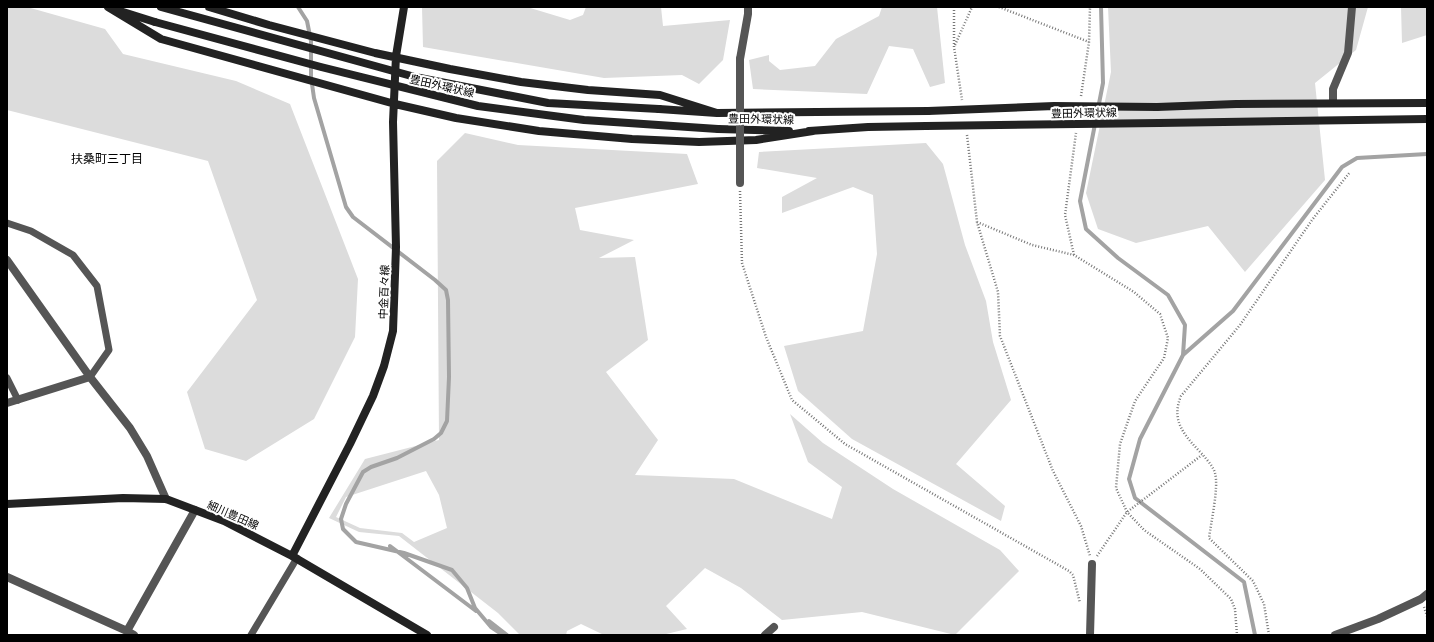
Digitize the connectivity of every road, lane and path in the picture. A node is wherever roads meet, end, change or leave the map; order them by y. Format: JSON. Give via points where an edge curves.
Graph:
{"nodes":[{"id":1,"x":108,"y":7,"type":"edge"},
{"id":2,"x":161,"y":7,"type":"edge"},
{"id":3,"x":209,"y":7,"type":"edge"},
{"id":4,"x":404,"y":7,"type":"edge"},
{"id":5,"x":748,"y":7,"type":"edge"},
{"id":6,"x":954,"y":7,"type":"edge"},
{"id":7,"x":972,"y":7,"type":"edge"},
{"id":8,"x":999,"y":7,"type":"edge"},
{"id":9,"x":1090,"y":7,"type":"edge"},
{"id":10,"x":1352,"y":7,"type":"edge"},
{"id":11,"x":1089,"y":42,"type":"junction"},
{"id":12,"x":954,"y":47,"type":"junction"},
{"id":13,"x":396,"y":56,"type":"junction"},
{"id":14,"x":1081,"y":96,"type":"dead end"},
{"id":15,"x":1333,"y":103,"type":"junction"},
{"id":16,"x":1427,"y":103,"type":"edge"},
{"id":17,"x":395,"y":104,"type":"junction"},
{"id":18,"x":963,"y":106,"type":"dead end"},
{"id":19,"x":717,"y":113,"type":"junction"},
{"id":20,"x":1427,"y":119,"type":"edge"},
{"id":21,"x":1077,"y":128,"type":"dead end"},
{"id":22,"x":966,"y":129,"type":"dead end"},
{"id":23,"x":813,"y":131,"type":"junction"},
{"id":24,"x":1350,"y":172,"type":"dead end"},
{"id":25,"x":740,"y":183,"type":"joint"},
{"id":26,"x":977,"y":222,"type":"junction"},
{"id":27,"x":7,"y":223,"type":"edge"},
{"id":28,"x":1074,"y":255,"type":"junction"},
{"id":29,"x":7,"y":260,"type":"edge"},
{"id":30,"x":90,"y":377,"type":"junction"},
{"id":31,"x":7,"y":378,"type":"edge"},
{"id":32,"x":18,"y":400,"type":"junction"},
{"id":33,"x":7,"y":403,"type":"edge"},
{"id":34,"x":1202,"y":455,"type":"junction"},
{"id":35,"x":166,"y":499,"type":"junction"},
{"id":36,"x":7,"y":504,"type":"edge"},
{"id":37,"x":195,"y":510,"type":"junction"},
{"id":38,"x":1127,"y":512,"type":"junction"},
{"id":39,"x":294,"y":557,"type":"junction"},
{"id":40,"x":1092,"y":564,"type":"junction"},
{"id":41,"x":7,"y":577,"type":"edge"},
{"id":42,"x":1427,"y":594,"type":"edge"},
{"id":43,"x":1080,"y":604,"type":"dead end"},
{"id":44,"x":774,"y":628,"type":"dead end"},
{"id":45,"x":127,"y":631,"type":"junction"},
{"id":46,"x":134,"y":635,"type":"edge"},
{"id":47,"x":251,"y":635,"type":"edge"},
{"id":48,"x":427,"y":635,"type":"edge"},
{"id":49,"x":765,"y":635,"type":"edge"},
{"id":50,"x":1090,"y":635,"type":"edge"},
{"id":51,"x":1237,"y":635,"type":"edge"},
{"id":52,"x":1269,"y":635,"type":"edge"},
{"id":53,"x":1335,"y":635,"type":"edge"}],
"edges":[{"from":1,"to":17,"type":"street","via":[[161,39]]},
{"from":1,"to":23,"type":"street","name":"豊田外環状線","bridge":true,"via":[[321,67],[478,106],[584,120],[718,129]]},
{"from":2,"to":19,"type":"street","name":"豊田外環状線","bridge":true,"via":[[422,78],[548,103]]},
{"from":3,"to":13,"type":"street","via":[[269,25]]},
{"from":4,"to":13,"type":"street","name":"中金百々線"},
{"from":5,"to":25,"type":"street","bridge":true,"via":[[740,59]]},
{"from":6,"to":12,"type":"path"},
{"from":7,"to":12,"type":"path"},
{"from":8,"to":11,"type":"path"},
{"from":9,"to":11,"type":"path"},
{"from":10,"to":15,"type":"street","via":[[1348,53],[1333,89]]},
{"from":11,"to":14,"type":"path"},
{"from":12,"to":18,"type":"path"},
{"from":13,"to":17,"type":"street","name":"中金百々線"},
{"from":13,"to":19,"type":"street","via":[[521,82],[660,95]]},
{"from":15,"to":16,"type":"street","name":"豊田外環状線"},
{"from":15,"to":19,"type":"street","name":"豊田外環状線","bridge":true},
{"from":17,"to":23,"type":"street","via":[[456,118],[532,130],[632,139],[699,142],[756,140]]},
{"from":17,"to":39,"type":"street","name":"中金百々線","via":[[393,122],[396,248],[393,331],[373,396]]},
{"from":20,"to":23,"type":"street","name":"豊田外環状線","bridge":true,"via":[[868,127]]},
{"from":21,"to":28,"type":"path","via":[[1065,215]]},
{"from":22,"to":26,"type":"path"},
{"from":24,"to":34,"type":"path","via":[[1312,220],[1240,325],[1181,396],[1176,417],[1179,427]]},
{"from":25,"to":43,"type":"path","via":[[742,263],[766,337],[792,400],[845,444],[1069,571],[1073,575]]},
{"from":26,"to":28,"type":"path","via":[[1032,245]]},
{"from":26,"to":40,"type":"path","via":[[998,292],[1000,336],[1053,471],[1081,526]]},
{"from":27,"to":30,"type":"lane","via":[[31,231],[73,255],[97,286],[109,350]]},
{"from":28,"to":38,"type":"path","via":[[1134,292],[1160,314],[1168,338],[1164,358],[1135,401],[1120,444],[1116,488]]},
{"from":29,"to":30,"type":"street"},
{"from":30,"to":32,"type":"street"},
{"from":30,"to":35,"type":"street","via":[[130,428],[147,456]]},
{"from":31,"to":32,"type":"lane"},
{"from":32,"to":33,"type":"street"},
{"from":34,"to":38,"type":"path"},
{"from":34,"to":52,"type":"path","via":[[1215,473],[1216,486],[1209,538],[1253,582],[1264,604]]},
{"from":35,"to":36,"type":"street","name":"細川豊田線","via":[[123,498]]},
{"from":35,"to":37,"type":"street","name":"細川豊田線"},
{"from":37,"to":39,"type":"street","name":"細川豊田線","via":[[224,521]]},
{"from":37,"to":45,"type":"street"},
{"from":38,"to":40,"type":"path"},
{"from":38,"to":51,"type":"path","via":[[1144,530],[1200,569],[1225,592],[1235,609]]},
{"from":39,"to":47,"type":"lane"},
{"from":39,"to":48,"type":"street","name":"細川豊田線"},
{"from":40,"to":50,"type":"street"},
{"from":41,"to":45,"type":"street"},
{"from":42,"to":53,"type":"street","via":[[1421,599]]},
{"from":44,"to":49,"type":"street"},
{"from":45,"to":46,"type":"street"}]}
